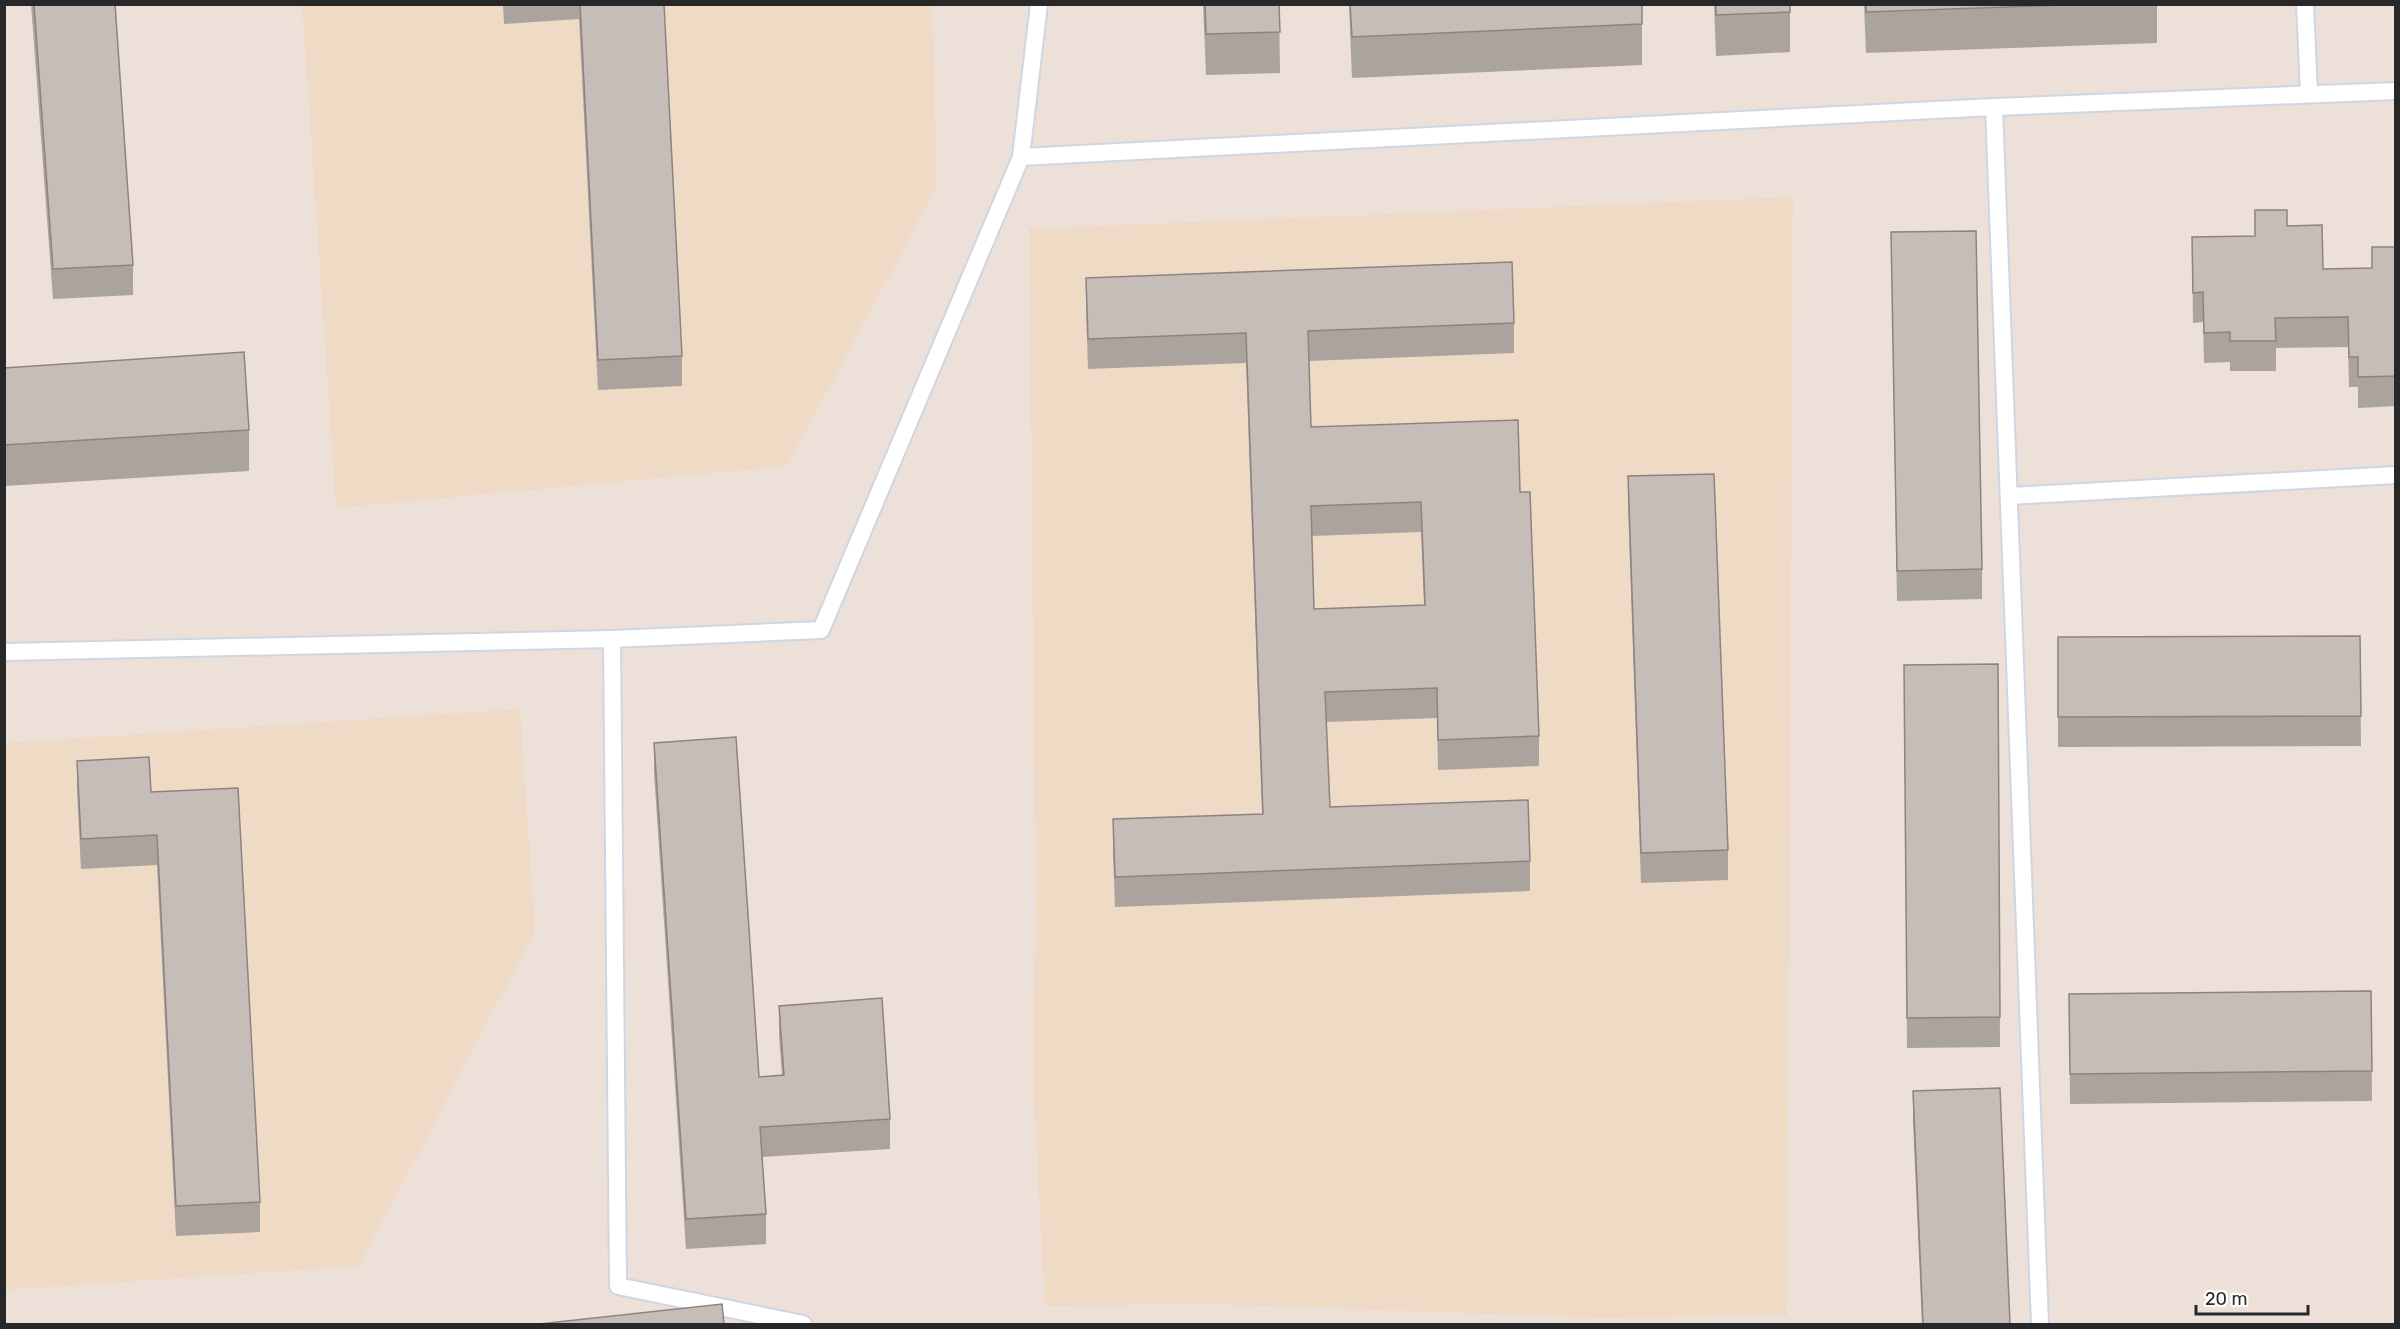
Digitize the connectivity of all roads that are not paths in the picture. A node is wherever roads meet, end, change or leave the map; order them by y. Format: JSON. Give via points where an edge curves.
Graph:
{"nodes":[{"id":1,"x":1039,"y":4,"type":"edge"},
{"id":2,"x":2306,"y":4,"type":"edge"},
{"id":3,"x":2396,"y":92,"type":"edge"},
{"id":4,"x":2309,"y":93,"type":"junction"},
{"id":5,"x":1994,"y":107,"type":"junction"},
{"id":6,"x":1021,"y":157,"type":"junction"},
{"id":7,"x":2396,"y":475,"type":"edge"},
{"id":8,"x":2009,"y":496,"type":"junction"},
{"id":9,"x":612,"y":639,"type":"junction"},
{"id":10,"x":4,"y":652,"type":"edge"},
{"id":11,"x":753,"y":1319,"type":"edge"},
{"id":12,"x":802,"y":1324,"type":"edge"},
{"id":13,"x":2040,"y":1324,"type":"edge"}],
"edges":[{"from":1,"to":6,"type":"lane"},
{"from":2,"to":4,"type":"lane"},
{"from":3,"to":4,"type":"lane"},
{"from":4,"to":5,"type":"lane"},
{"from":5,"to":6,"type":"lane"},
{"from":5,"to":8,"type":"lane"},
{"from":6,"to":9,"type":"lane","via":[[821,630]]},
{"from":7,"to":8,"type":"lane"},
{"from":8,"to":13,"type":"lane"},
{"from":9,"to":10,"type":"lane"},
{"from":9,"to":11,"type":"lane","via":[[618,1286]]},
{"from":11,"to":12,"type":"lane"}]}
